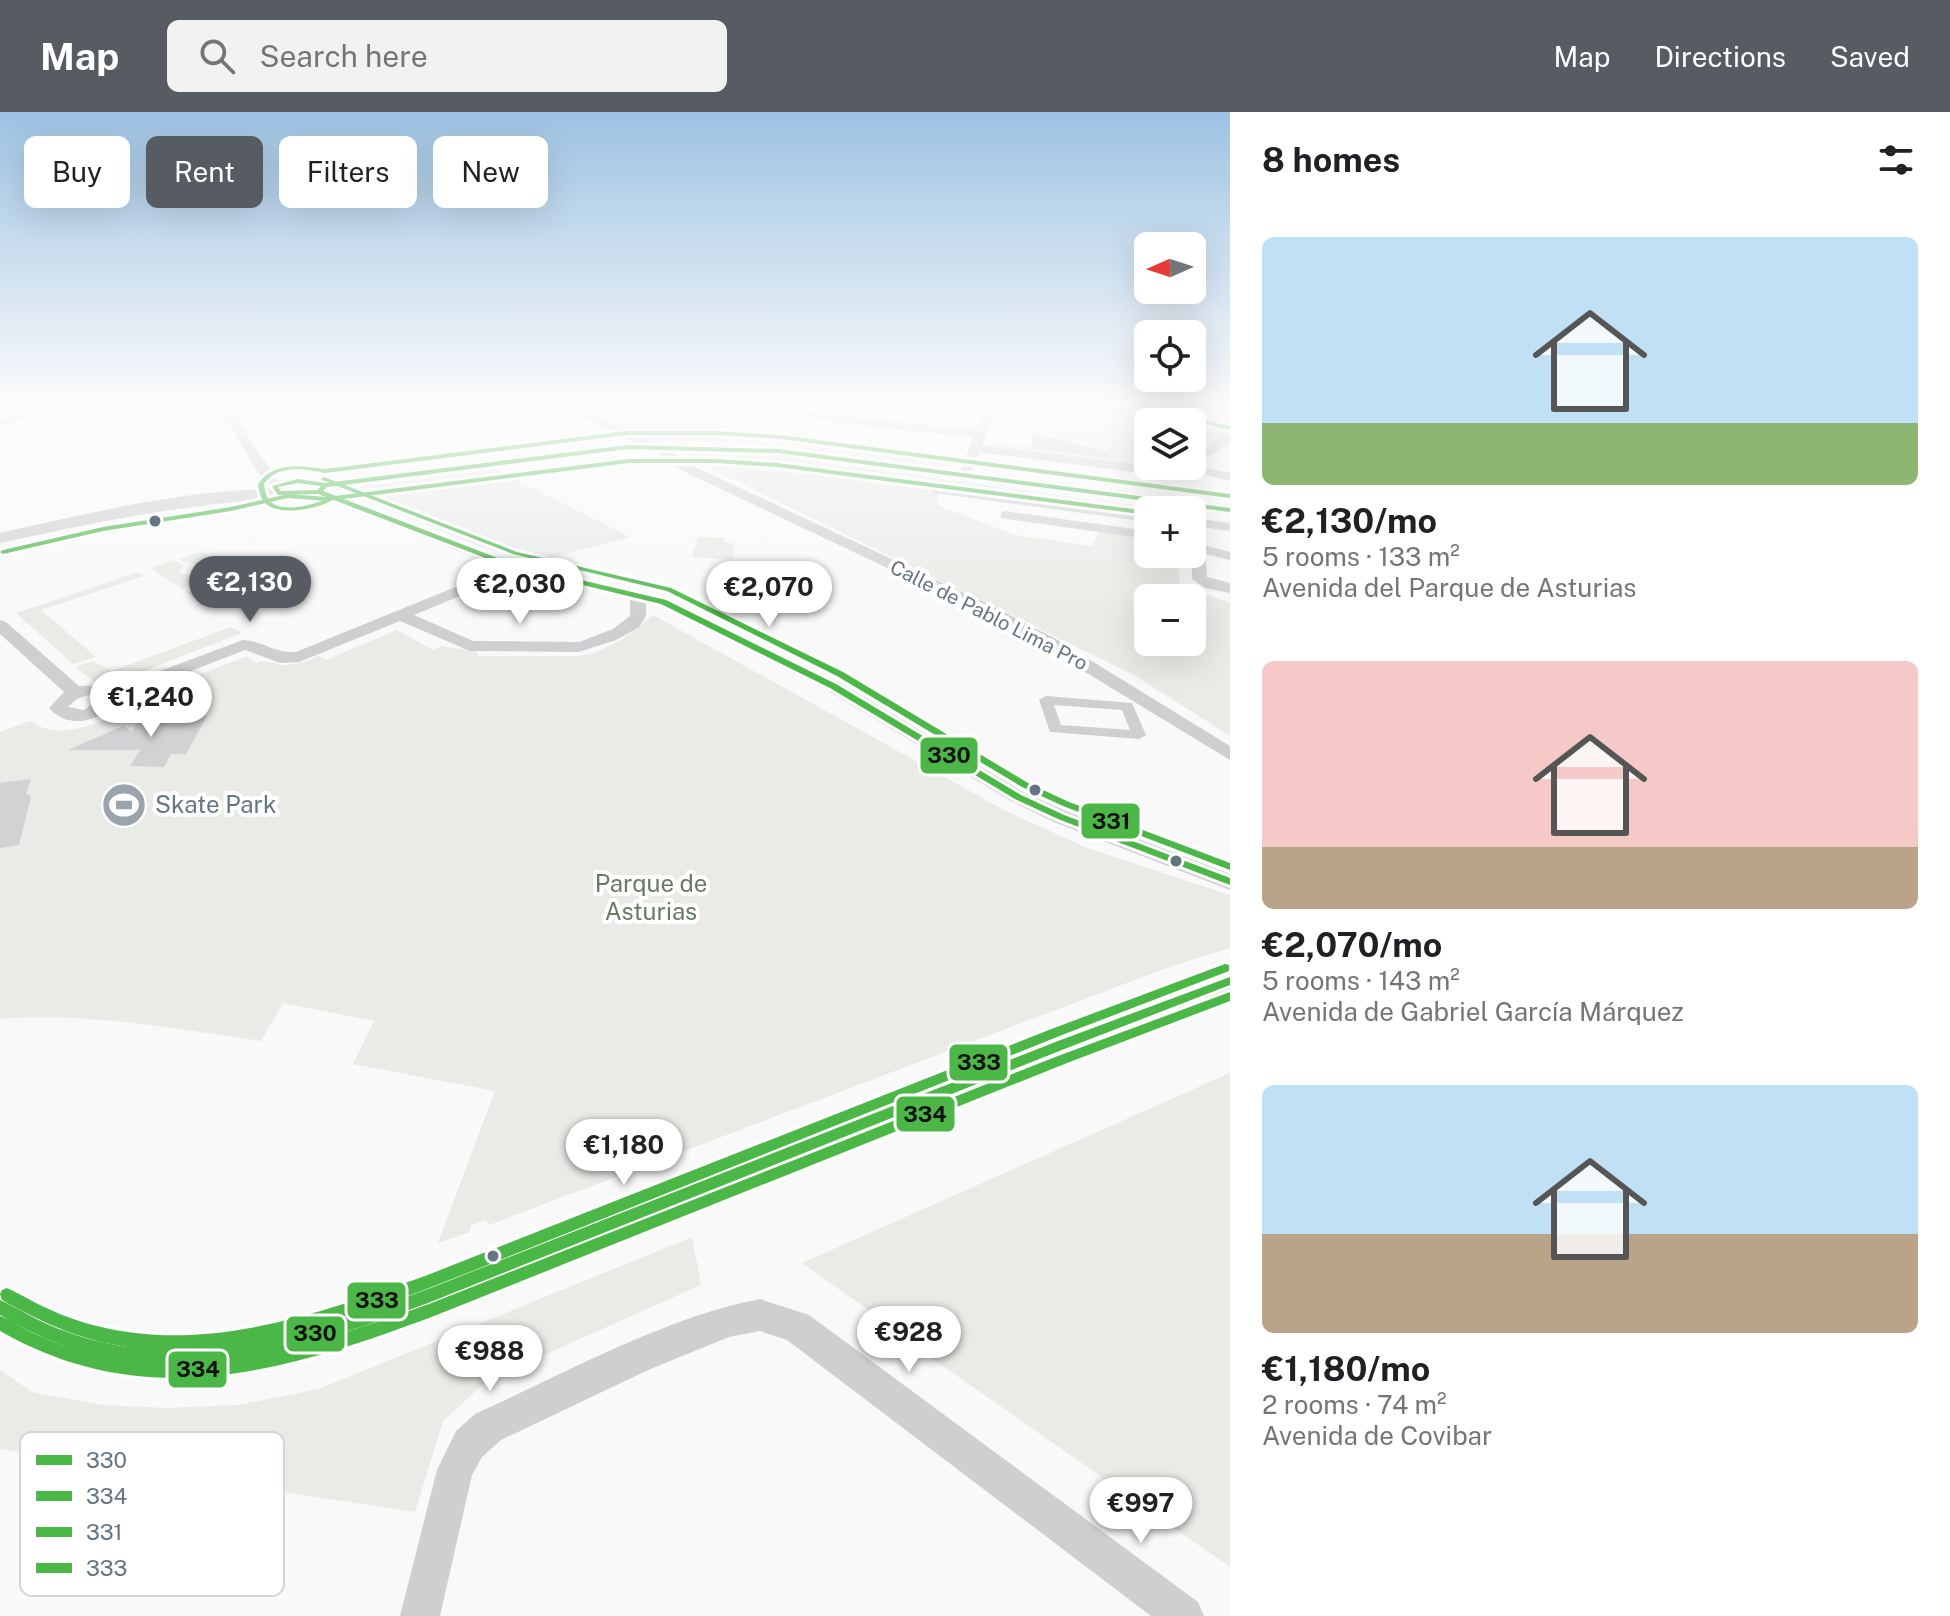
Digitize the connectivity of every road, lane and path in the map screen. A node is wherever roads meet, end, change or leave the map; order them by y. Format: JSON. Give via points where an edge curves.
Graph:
{"nodes":[{"id":1,"x":272,"y":475,"type":"edge"},
{"id":2,"x":412,"y":475,"type":"edge"},
{"id":3,"x":702,"y":475,"type":"edge"},
{"id":4,"x":958,"y":475,"type":"edge"},
{"id":5,"x":964,"y":476,"type":"joint"},
{"id":6,"x":278,"y":484,"type":"junction"},
{"id":7,"x":322,"y":488,"type":"junction"},
{"id":8,"x":939,"y":490,"type":"dead end"},
{"id":9,"x":1134,"y":508,"type":"edge"},
{"id":10,"x":1230,"y":510,"type":"edge"},
{"id":11,"x":1006,"y":515,"type":"dead end"},
{"id":12,"x":1134,"y":516,"type":"edge"},
{"id":13,"x":1206,"y":516,"type":"edge"},
{"id":14,"x":1206,"y":522,"type":"edge"},
{"id":15,"x":1230,"y":527,"type":"edge"},
{"id":16,"x":1134,"y":533,"type":"edge"},
{"id":17,"x":0,"y":538,"type":"edge"},
{"id":18,"x":1206,"y":548,"type":"edge"},
{"id":19,"x":1230,"y":556,"type":"edge"},
{"id":20,"x":517,"y":567,"type":"junction"},
{"id":21,"x":1199,"y":568,"type":"edge"},
{"id":22,"x":1230,"y":588,"type":"edge"},
{"id":23,"x":637,"y":594,"type":"junction"},
{"id":24,"x":402,"y":616,"type":"junction"},
{"id":25,"x":0,"y":625,"type":"edge"},
{"id":26,"x":1055,"y":729,"type":"joint"},
{"id":27,"x":1230,"y":754,"type":"edge"},
{"id":28,"x":1182,"y":862,"type":"junction"},
{"id":29,"x":1230,"y":870,"type":"edge"},
{"id":30,"x":1230,"y":882,"type":"edge"},
{"id":31,"x":1230,"y":981,"type":"edge"},
{"id":32,"x":0,"y":1307,"type":"edge"},
{"id":33,"x":420,"y":1616,"type":"edge"},
{"id":34,"x":1184,"y":1616,"type":"edge"}],
"edges":[{"from":1,"to":6,"type":"street"},
{"from":2,"to":7,"type":"street"},
{"from":3,"to":27,"type":"street","name":"Calle de Pablo Lima Pro","via":[[984,608]]},
{"from":4,"to":5,"type":"street"},
{"from":5,"to":9,"type":"street"},
{"from":6,"to":7,"type":"street"},
{"from":6,"to":17,"type":"street"},
{"from":7,"to":20,"type":"street"},
{"from":8,"to":12,"type":"street"},
{"from":10,"to":13,"type":"street"},
{"from":11,"to":16,"type":"street"},
{"from":14,"to":15,"type":"street"},
{"from":18,"to":19,"type":"street"},
{"from":20,"to":23,"type":"street"},
{"from":20,"to":24,"type":"street"},
{"from":21,"to":22,"type":"street","via":[[1200,579]]},
{"from":23,"to":24,"type":"street","via":[[639,616],[634,623],[579,647],[470,646]]},
{"from":23,"to":28,"type":"street","via":[[682,610],[833,686],[1018,797]]},
{"from":24,"to":25,"type":"street","via":[[299,657],[273,658],[243,645],[110,696],[103,708],[72,716],[61,712],[59,704],[76,693]]},
{"from":26,"to":26,"type":"street","via":[[1046,700],[1127,706],[1139,735]]},
{"from":28,"to":29,"type":"street"},
{"from":28,"to":30,"type":"street"},
{"from":31,"to":32,"type":"street","via":[[638,1215],[305,1337],[214,1354],[148,1358],[89,1349],[40,1332]]},
{"from":33,"to":34,"type":"street","via":[[455,1470],[469,1444],[488,1427],[650,1352],[729,1321],[760,1315],[797,1327]]}]}
